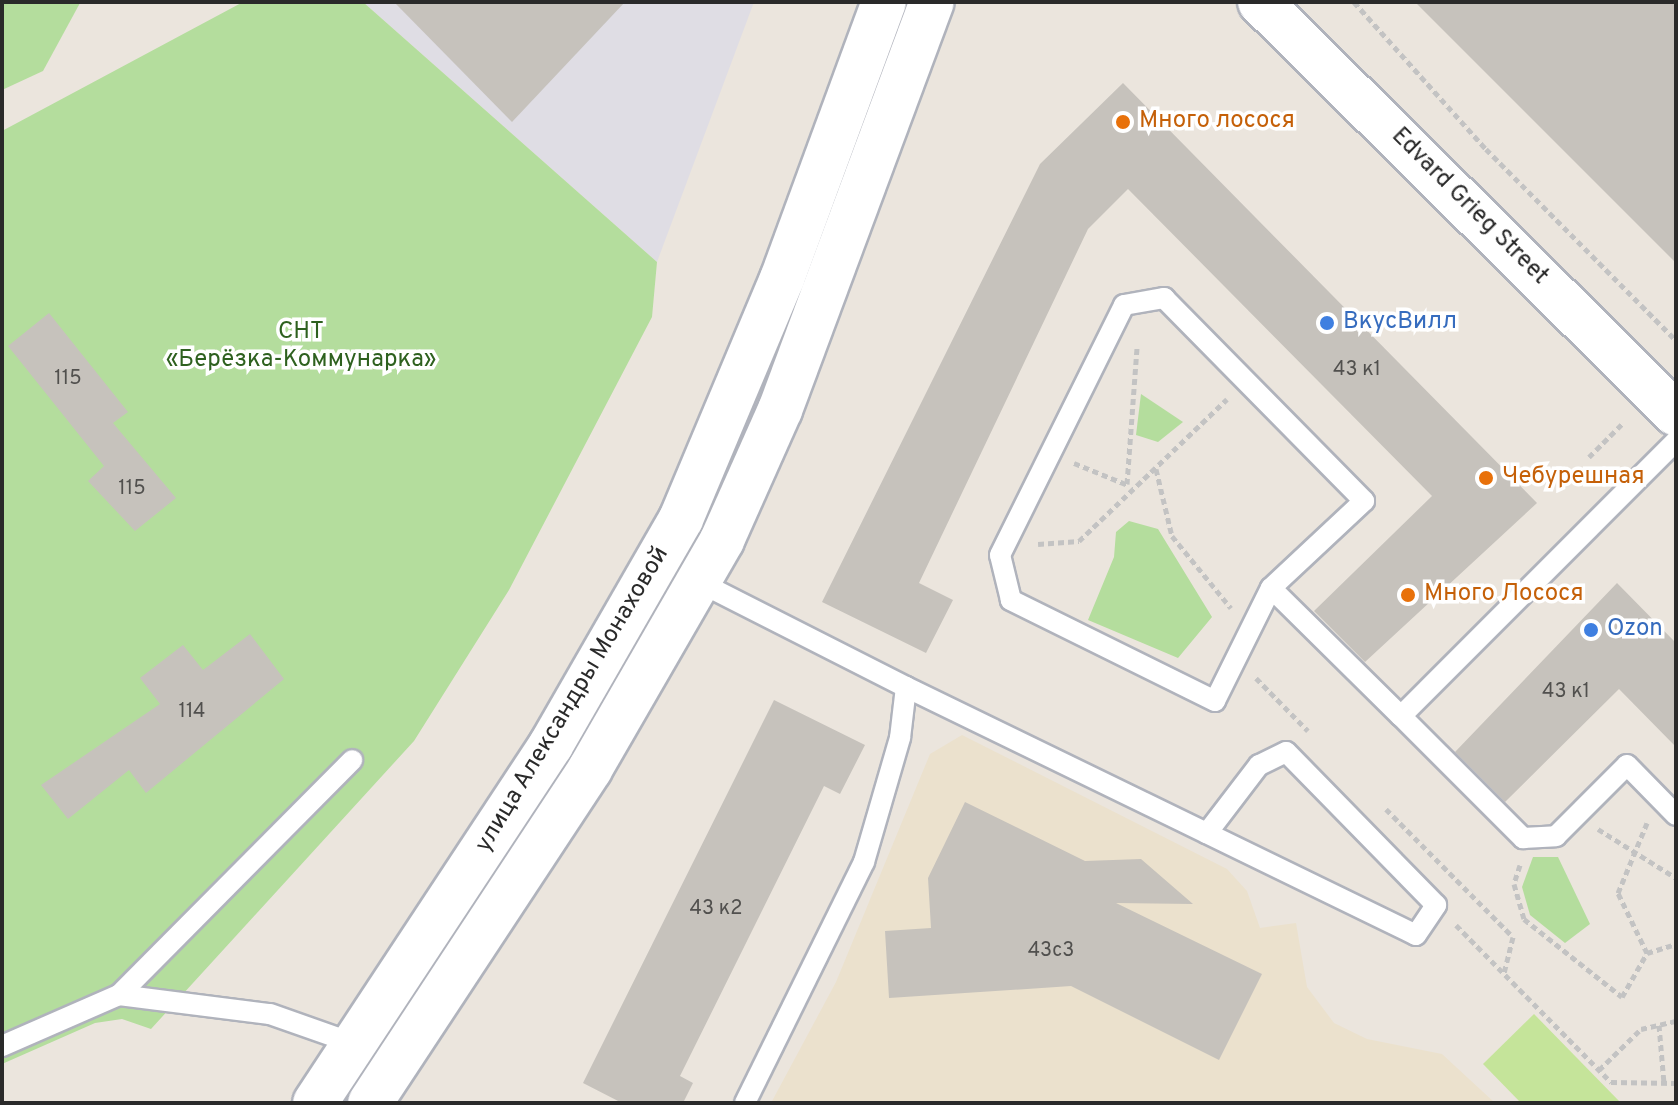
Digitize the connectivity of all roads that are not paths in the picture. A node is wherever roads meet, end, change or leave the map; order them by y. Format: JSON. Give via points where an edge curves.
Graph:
{"nodes":[{"id":1,"x":932,"y":2,"type":"edge"},
{"id":2,"x":1260,"y":2,"type":"edge"},
{"id":3,"x":874,"y":5,"type":"edge"},
{"id":4,"x":1676,"y":414,"type":"edge"},
{"id":5,"x":1676,"y":441,"type":"edge"},
{"id":6,"x":699,"y":582,"type":"junction"},
{"id":7,"x":1271,"y":588,"type":"junction"},
{"id":8,"x":906,"y":687,"type":"junction"},
{"id":9,"x":1401,"y":716,"type":"junction"},
{"id":10,"x":352,"y":760,"type":"dead end"},
{"id":11,"x":1669,"y":808,"type":"edge"},
{"id":12,"x":1207,"y":833,"type":"junction"},
{"id":13,"x":119,"y":995,"type":"junction"},
{"id":14,"x":355,"y":1044,"type":"junction"},
{"id":15,"x":2,"y":1046,"type":"edge"},
{"id":16,"x":315,"y":1103,"type":"edge"},
{"id":17,"x":370,"y":1103,"type":"edge"},
{"id":18,"x":745,"y":1103,"type":"edge"}],
"edges":[{"from":1,"to":6,"type":"main road","name":"улица Александры Монаховой","via":[[780,410]]},
{"from":2,"to":4,"type":"main road","name":"Edvard Grieg Street"},
{"from":3,"to":14,"type":"main road","name":"улица Александры Монаховой","via":[[777,293],[681,519],[551,745]]},
{"from":5,"to":9,"type":"lane"},
{"from":6,"to":8,"type":"lane"},
{"from":6,"to":17,"type":"main road","name":"улица Александры Монаховой","via":[[590,769]]},
{"from":7,"to":7,"type":"lane","via":[[1364,501],[1164,298],[1124,305],[1005,546],[1011,600],[1215,701]]},
{"from":7,"to":9,"type":"lane"},
{"from":8,"to":12,"type":"lane"},
{"from":8,"to":18,"type":"lane","via":[[900,738],[864,862]]},
{"from":9,"to":11,"type":"lane","via":[[1529,837],[1556,836],[1627,765]]},
{"from":10,"to":13,"type":"lane"},
{"from":12,"to":12,"type":"lane","via":[[1416,935],[1436,905],[1286,752],[1259,765]]},
{"from":13,"to":14,"type":"lane","via":[[270,1014]]},
{"from":13,"to":15,"type":"lane"},
{"from":14,"to":16,"type":"main road","name":"улица Александры Монаховой"}]}
